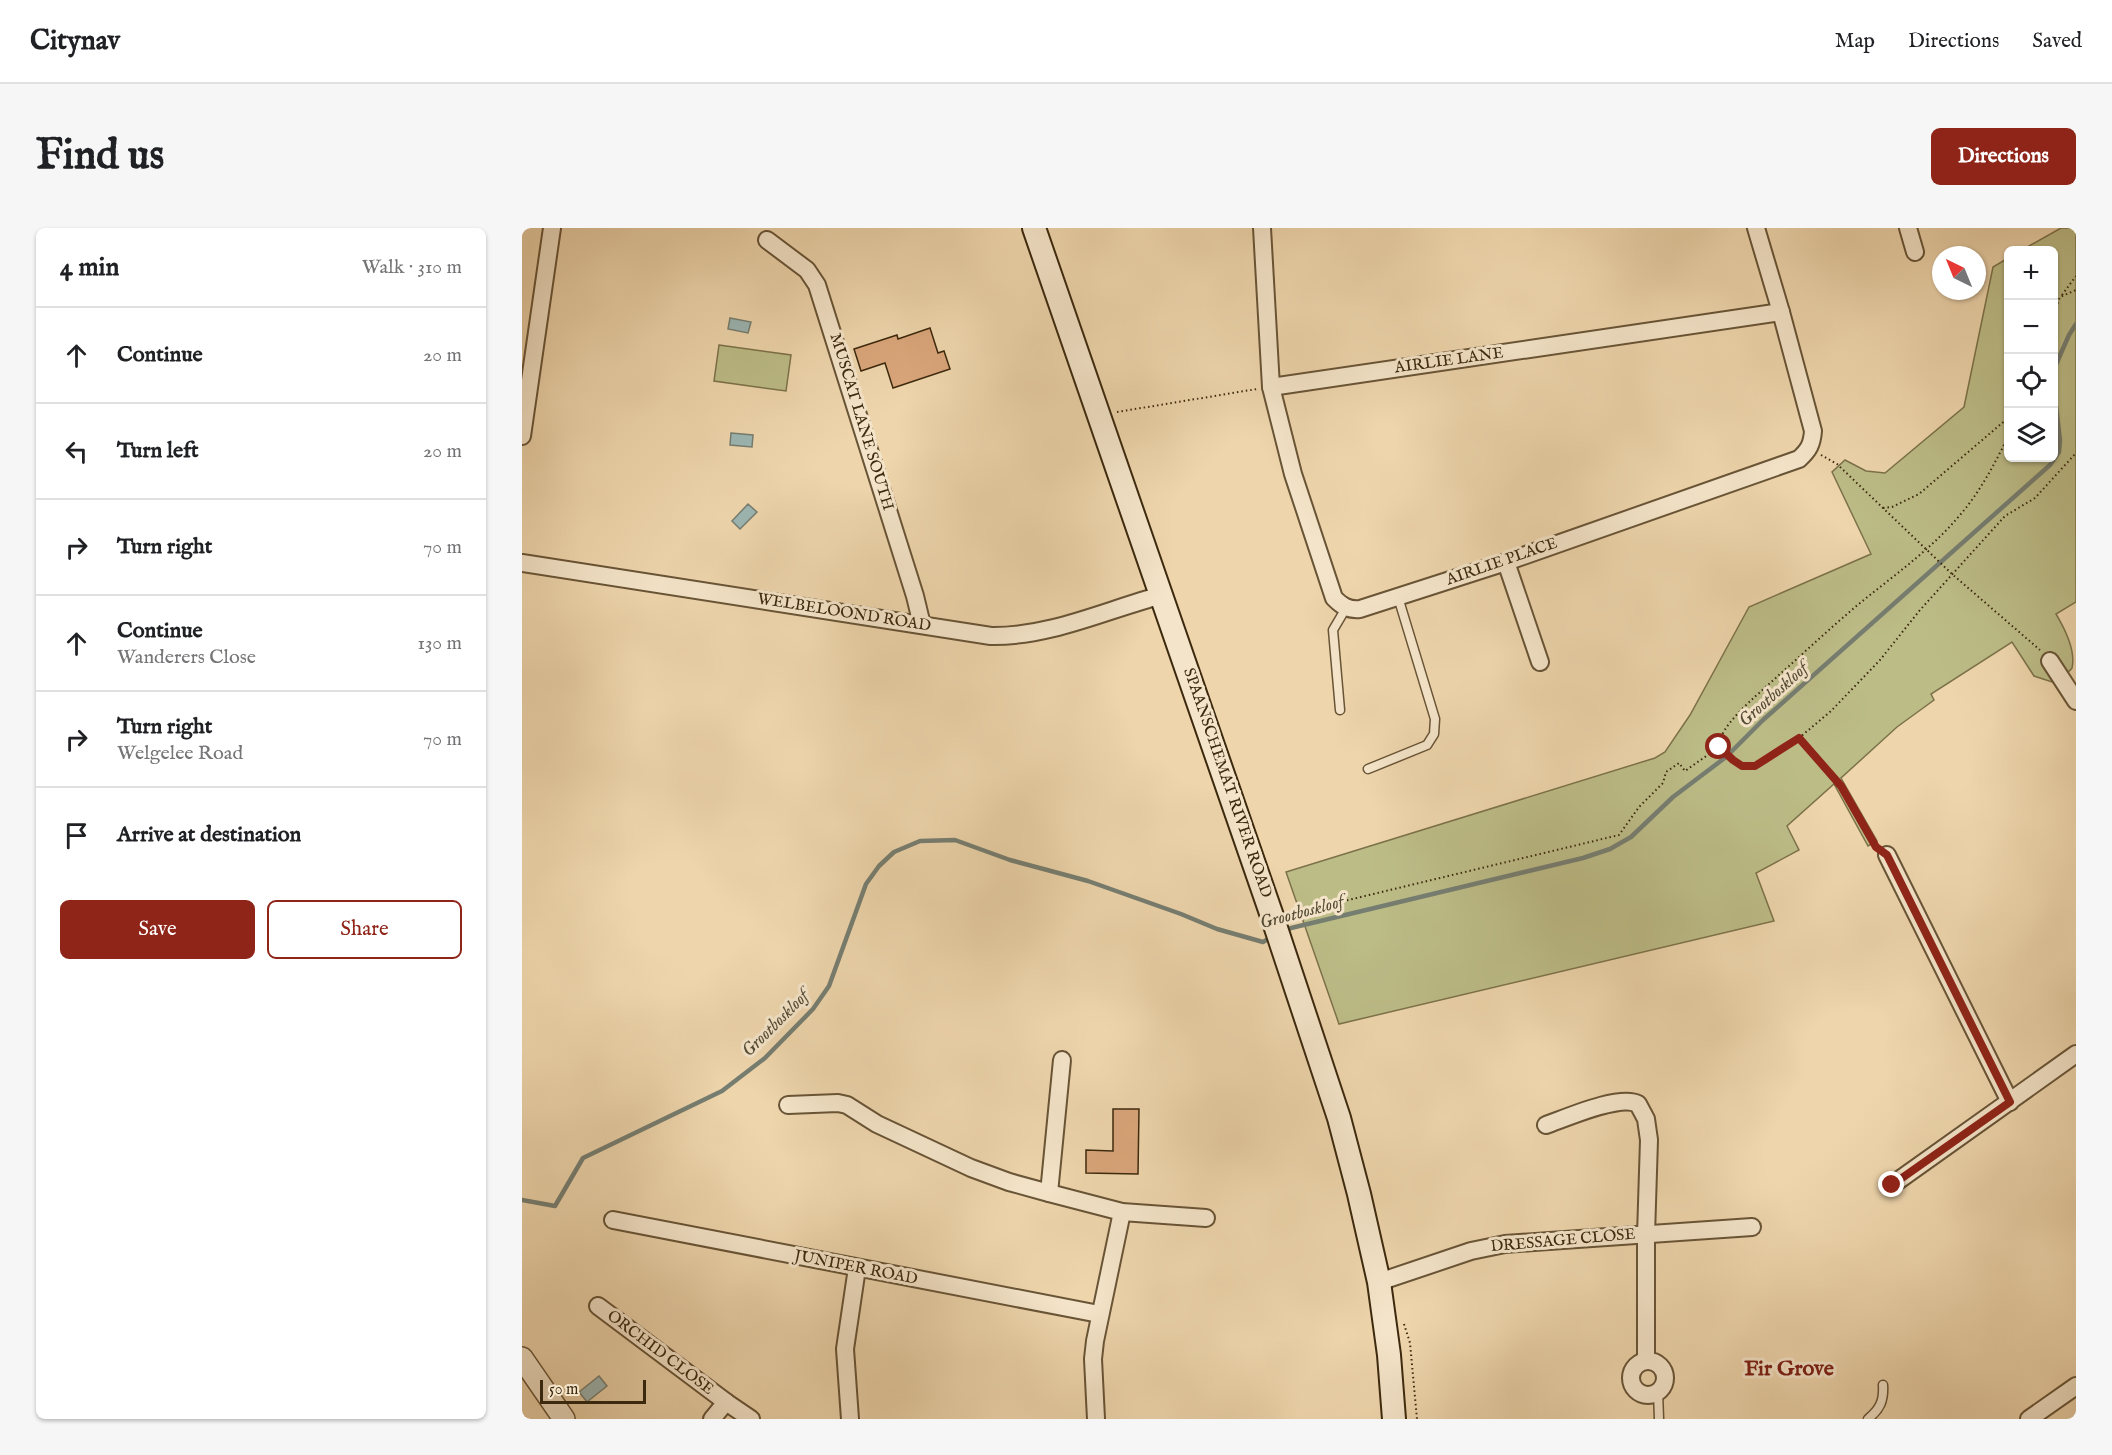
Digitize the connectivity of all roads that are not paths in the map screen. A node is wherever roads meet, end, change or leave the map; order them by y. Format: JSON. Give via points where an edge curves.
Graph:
{"nodes":[{"id":1,"x":552,"y":228,"type":"edge"},
{"id":2,"x":1034,"y":228,"type":"edge"},
{"id":3,"x":1262,"y":228,"type":"edge"},
{"id":4,"x":1756,"y":228,"type":"edge"},
{"id":5,"x":1908,"y":228,"type":"edge"},
{"id":6,"x":767,"y":240,"type":"dead end"},
{"id":7,"x":1915,"y":252,"type":"dead end"},
{"id":8,"x":1781,"y":312,"type":"junction"},
{"id":9,"x":1271,"y":387,"type":"junction"},
{"id":10,"x":522,"y":436,"type":"edge"},
{"id":11,"x":522,"y":562,"type":"edge"},
{"id":12,"x":1506,"y":562,"type":"junction"},
{"id":13,"x":1162,"y":595,"type":"junction"},
{"id":14,"x":1398,"y":597,"type":"junction"},
{"id":15,"x":1346,"y":608,"type":"junction"},
{"id":16,"x":922,"y":625,"type":"junction"},
{"id":17,"x":2050,"y":661,"type":"road end"},
{"id":18,"x":1540,"y":662,"type":"dead end"},
{"id":19,"x":2076,"y":701,"type":"edge"},
{"id":20,"x":1340,"y":710,"type":"dead end"},
{"id":21,"x":1368,"y":769,"type":"dead end"},
{"id":22,"x":1887,"y":855,"type":"road end"},
{"id":23,"x":2076,"y":1054,"type":"edge"},
{"id":24,"x":1062,"y":1060,"type":"dead end"},
{"id":25,"x":2010,"y":1102,"type":"junction"},
{"id":26,"x":788,"y":1106,"type":"dead end"},
{"id":27,"x":1546,"y":1125,"type":"dead end"},
{"id":28,"x":1892,"y":1185,"type":"dead end"},
{"id":29,"x":1049,"y":1193,"type":"junction"},
{"id":30,"x":1122,"y":1212,"type":"junction"},
{"id":31,"x":1206,"y":1218,"type":"dead end"},
{"id":32,"x":613,"y":1220,"type":"dead end"},
{"id":33,"x":1752,"y":1227,"type":"dead end"},
{"id":34,"x":1646,"y":1234,"type":"junction"},
{"id":35,"x":857,"y":1268,"type":"junction"},
{"id":36,"x":1379,"y":1282,"type":"junction"},
{"id":37,"x":598,"y":1306,"type":"dead end"},
{"id":38,"x":1099,"y":1314,"type":"junction"},
{"id":39,"x":522,"y":1358,"type":"edge"},
{"id":40,"x":1646,"y":1360,"type":"junction"},
{"id":41,"x":1883,"y":1386,"type":"dead end"},
{"id":42,"x":2076,"y":1386,"type":"edge"},
{"id":43,"x":1658,"y":1392,"type":"junction"},
{"id":44,"x":726,"y":1402,"type":"junction"},
{"id":45,"x":564,"y":1419,"type":"edge"},
{"id":46,"x":712,"y":1419,"type":"edge"},
{"id":47,"x":751,"y":1419,"type":"edge"},
{"id":48,"x":850,"y":1419,"type":"edge"},
{"id":49,"x":1096,"y":1419,"type":"edge"},
{"id":50,"x":1394,"y":1419,"type":"edge"},
{"id":51,"x":1659,"y":1419,"type":"edge"},
{"id":52,"x":1868,"y":1419,"type":"edge"},
{"id":53,"x":2029,"y":1419,"type":"edge"}],
"edges":[{"from":1,"to":10,"type":"street"},
{"from":2,"to":13,"type":"main road","name":"SPAANSCHEMAT RIVER ROAD"},
{"from":3,"to":9,"type":"street"},
{"from":4,"to":8,"type":"street"},
{"from":5,"to":7,"type":"street"},
{"from":6,"to":16,"type":"street","name":"MUSCAT LANE SOUTH","via":[[807,270],[817,285]]},
{"from":8,"to":9,"type":"street","name":"AIRLIE LANE"},
{"from":8,"to":12,"type":"street","name":"AIRLIE PLACE","via":[[1813,430],[1809,448],[1799,459]]},
{"from":9,"to":15,"type":"street","via":[[1318,553],[1334,598]]},
{"from":11,"to":16,"type":"street","name":"WELBELOOND ROAD"},
{"from":12,"to":14,"type":"street","name":"AIRLIE PLACE"},
{"from":12,"to":18,"type":"street"},
{"from":13,"to":16,"type":"street","name":"WELBELOOND ROAD","via":[[1044,631],[1012,636]]},
{"from":13,"to":36,"type":"main road","name":"SPAANSCHEMAT RIVER ROAD","via":[[1280,928],[1339,1118]]},
{"from":14,"to":15,"type":"street","name":"AIRLIE PLACE","via":[[1360,609]]},
{"from":14,"to":21,"type":"lane","via":[[1436,728],[1428,745]]},
{"from":15,"to":20,"type":"lane","via":[[1333,630]]},
{"from":17,"to":19,"type":"street"},
{"from":22,"to":25,"type":"street"},
{"from":23,"to":25,"type":"street"},
{"from":24,"to":29,"type":"street"},
{"from":25,"to":28,"type":"street"},
{"from":26,"to":29,"type":"street","via":[[838,1103],[970,1168]]},
{"from":27,"to":34,"type":"street","via":[[1623,1101],[1638,1104],[1647,1119],[1649,1140]]},
{"from":29,"to":30,"type":"street"},
{"from":30,"to":31,"type":"street"},
{"from":30,"to":38,"type":"street"},
{"from":32,"to":35,"type":"street","name":"JUNIPER ROAD"},
{"from":33,"to":34,"type":"street","name":"DRESSAGE CLOSE"},
{"from":34,"to":36,"type":"street","name":"DRESSAGE CLOSE","via":[[1486,1247]]},
{"from":34,"to":40,"type":"street"},
{"from":35,"to":38,"type":"street","name":"JUNIPER ROAD"},
{"from":35,"to":48,"type":"street","via":[[845,1349]]},
{"from":36,"to":50,"type":"main road","name":"SPAANSCHEMAT RIVER ROAD"},
{"from":37,"to":44,"type":"street","name":"ORCHID CLOSE"},
{"from":38,"to":49,"type":"street","via":[[1093,1359]]},
{"from":39,"to":45,"type":"street"},
{"from":40,"to":43,"type":"street","via":[[1657,1363],[1664,1372],[1664,1383]]},
{"from":40,"to":43,"type":"street","via":[[1635,1366],[1631,1384],[1640,1394]]},
{"from":41,"to":52,"type":"lane","via":[[1882,1401]]},
{"from":42,"to":53,"type":"street"},
{"from":43,"to":51,"type":"lane"},
{"from":44,"to":46,"type":"street"},
{"from":44,"to":47,"type":"street","name":"ORCHID CLOSE"}]}
